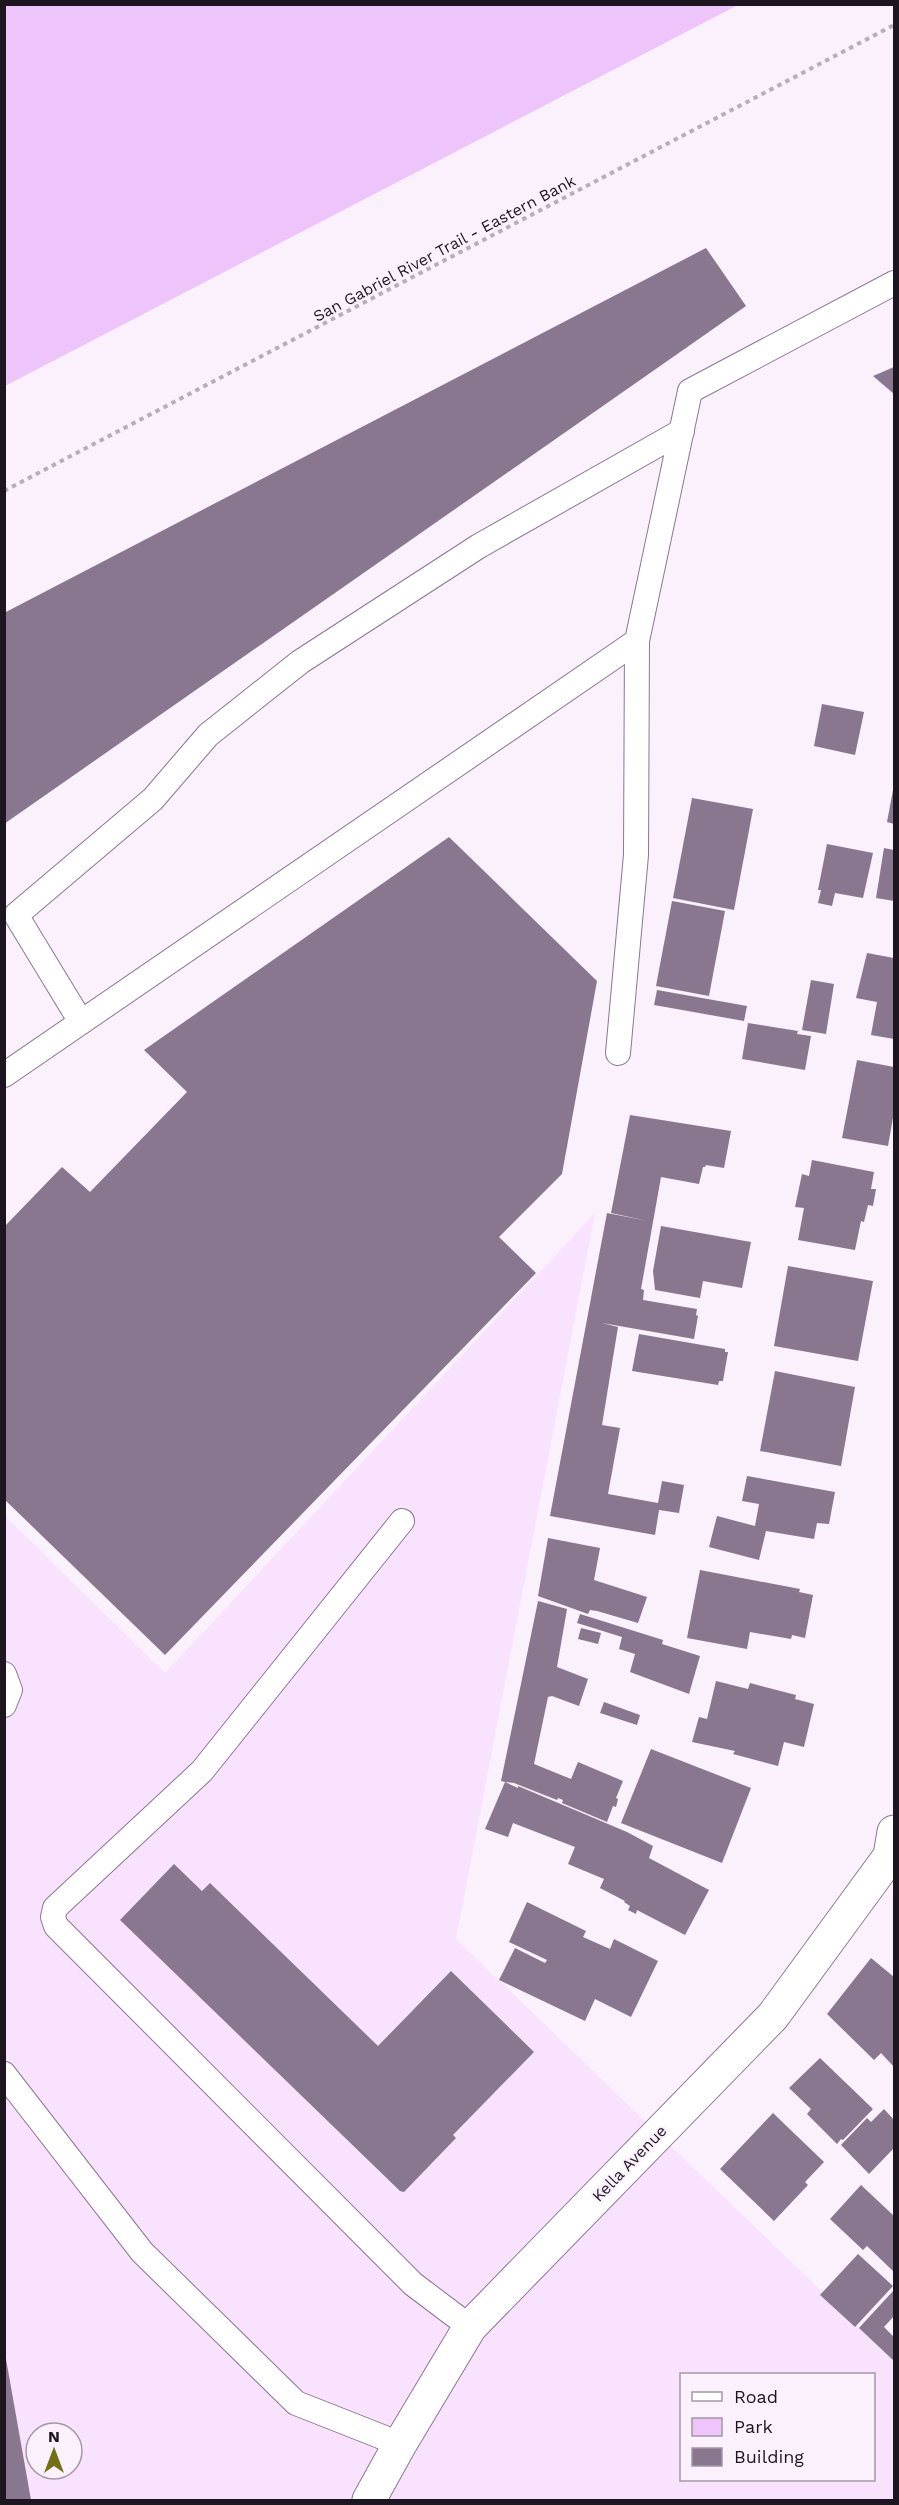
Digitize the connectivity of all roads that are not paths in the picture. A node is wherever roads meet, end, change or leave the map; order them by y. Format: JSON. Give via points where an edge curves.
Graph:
{"nodes":[{"id":1,"x":894,"y":283,"type":"edge"},
{"id":2,"x":682,"y":431,"type":"junction"},
{"id":3,"x":637,"y":641,"type":"junction"},
{"id":4,"x":81,"y":1022,"type":"junction"},
{"id":5,"x":618,"y":1053,"type":"dead end"},
{"id":6,"x":4,"y":1075,"type":"edge"},
{"id":7,"x":402,"y":1521,"type":"dead end"},
{"id":8,"x":4,"y":1674,"type":"edge"},
{"id":9,"x":4,"y":1705,"type":"edge"},
{"id":10,"x":893,"y":1849,"type":"edge"},
{"id":11,"x":4,"y":2074,"type":"edge"},
{"id":12,"x":470,"y":2327,"type":"junction"},
{"id":13,"x":400,"y":2444,"type":"junction"},
{"id":14,"x":369,"y":2500,"type":"edge"}],
"edges":[{"from":1,"to":2,"type":"lane","via":[[690,391]]},
{"from":2,"to":3,"type":"lane"},
{"from":2,"to":4,"type":"lane","via":[[479,546],[300,662],[208,735],[153,799],[16,915]]},
{"from":3,"to":4,"type":"lane"},
{"from":3,"to":5,"type":"lane","via":[[636,855]]},
{"from":4,"to":6,"type":"lane"},
{"from":7,"to":12,"type":"lane","via":[[202,1771],[55,1908],[53,1917],[56,1926],[413,2284]]},
{"from":8,"to":9,"type":"lane","via":[[10,1690]]},
{"from":10,"to":12,"type":"street","name":"Kella Avenue","via":[[773,2016]]},
{"from":11,"to":13,"type":"lane","via":[[142,2252],[296,2403]]},
{"from":12,"to":13,"type":"street","name":"Kella Avenue"},
{"from":13,"to":14,"type":"street","name":"Kella Avenue"}]}
